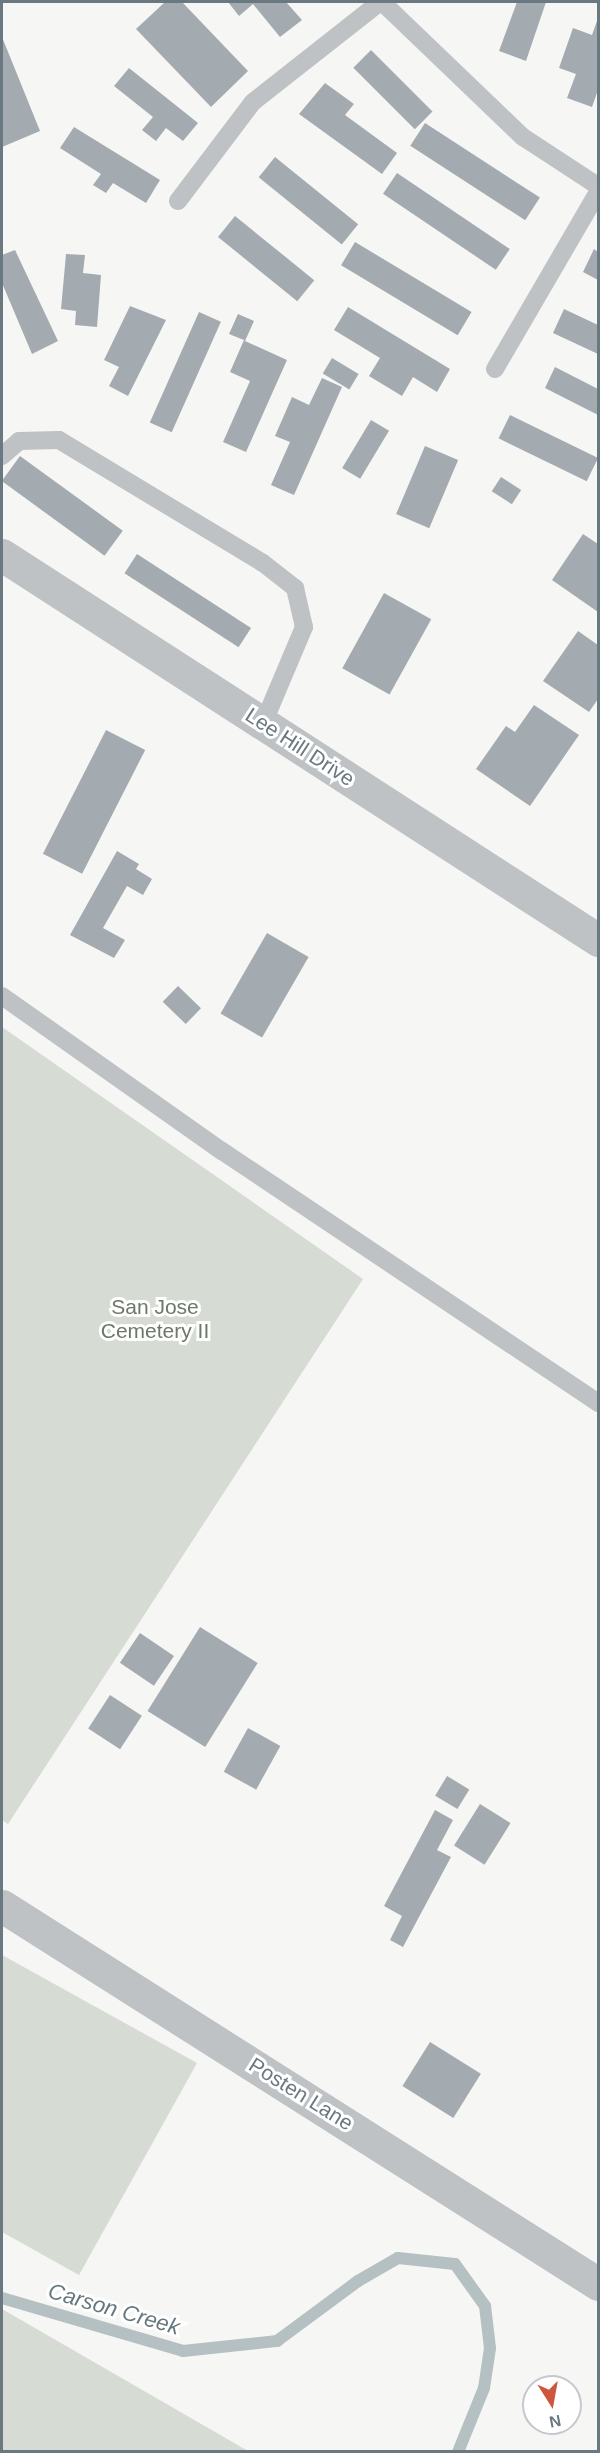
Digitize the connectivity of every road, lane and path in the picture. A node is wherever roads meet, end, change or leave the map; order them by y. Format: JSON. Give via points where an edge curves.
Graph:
{"nodes":[{"id":1,"x":381,"y":2,"type":"edge"},
{"id":2,"x":598,"y":186,"type":"edge"},
{"id":3,"x":598,"y":192,"type":"edge"},
{"id":4,"x":178,"y":201,"type":"dead end"},
{"id":5,"x":495,"y":369,"type":"dead end"},
{"id":6,"x":2,"y":456,"type":"edge"},
{"id":7,"x":2,"y":555,"type":"edge"},
{"id":8,"x":263,"y":724,"type":"junction"},
{"id":9,"x":598,"y":940,"type":"edge"},
{"id":10,"x":2,"y":996,"type":"edge"},
{"id":11,"x":598,"y":1403,"type":"edge"},
{"id":12,"x":2,"y":1906,"type":"edge"},
{"id":13,"x":598,"y":2284,"type":"edge"}],
"edges":[{"from":1,"to":2,"type":"lane","via":[[523,137]]},
{"from":1,"to":4,"type":"lane","via":[[253,102]]},
{"from":3,"to":5,"type":"lane"},
{"from":6,"to":8,"type":"lane","via":[[19,441],[59,440],[237,546],[295,588],[304,627]]},
{"from":7,"to":8,"type":"street","name":"Lee Hill Drive"},
{"from":8,"to":9,"type":"street","name":"Lee Hill Drive"},
{"from":10,"to":11,"type":"lane","via":[[222,1151]]},
{"from":12,"to":13,"type":"street","name":"Posten Lane"}]}
